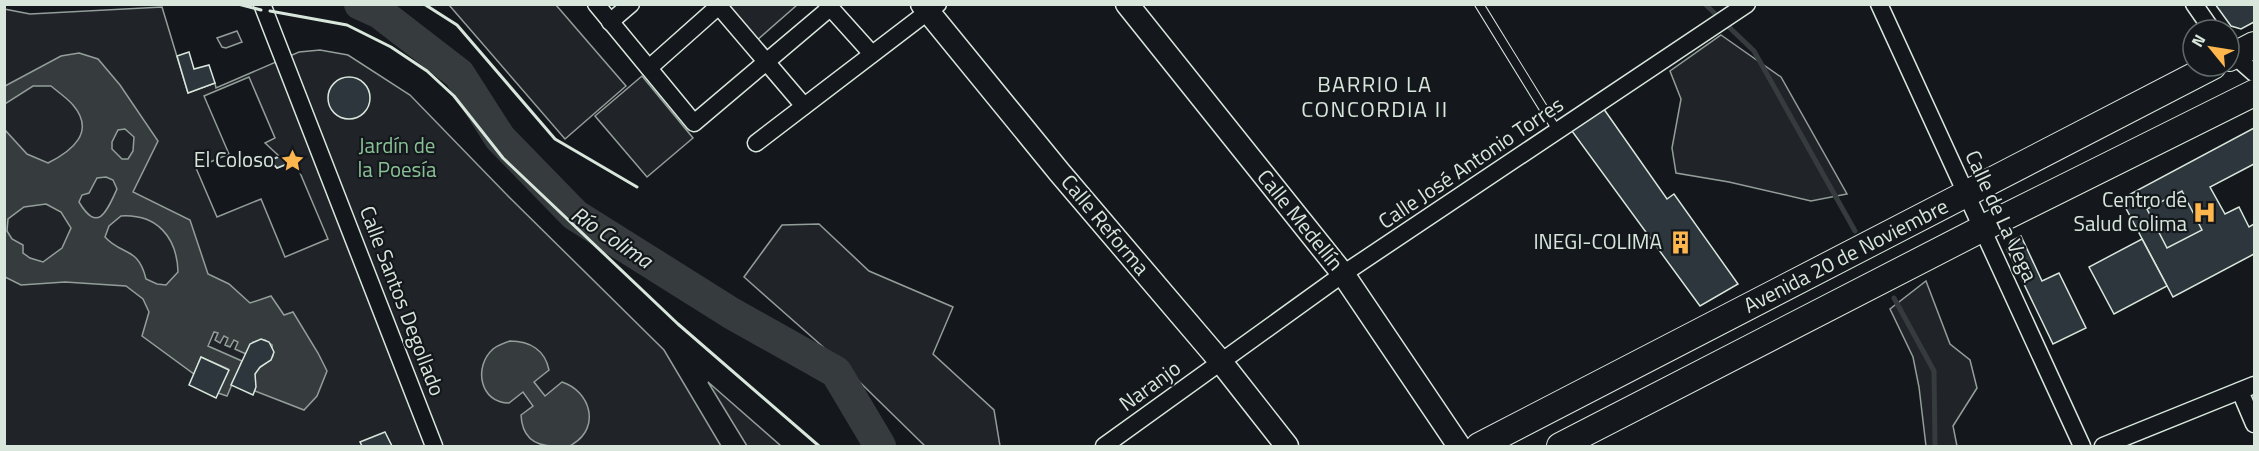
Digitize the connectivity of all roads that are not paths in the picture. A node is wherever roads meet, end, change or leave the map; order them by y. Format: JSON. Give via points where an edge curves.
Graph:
{"nodes":[{"id":1,"x":596,"y":4,"type":"edge"},
{"id":2,"x":631,"y":4,"type":"edge"},
{"id":3,"x":1127,"y":4,"type":"edge"},
{"id":4,"x":1479,"y":4,"type":"edge"},
{"id":5,"x":1747,"y":4,"type":"edge"},
{"id":6,"x":1879,"y":4,"type":"edge"},
{"id":7,"x":2194,"y":4,"type":"edge"},
{"id":8,"x":719,"y":5,"type":"edge"},
{"id":9,"x":829,"y":6,"type":"edge"},
{"id":10,"x":929,"y":7,"type":"edge"},
{"id":11,"x":264,"y":9,"type":"edge"},
{"id":12,"x":2204,"y":18,"type":"edge"},
{"id":13,"x":610,"y":22,"type":"junction"},
{"id":14,"x":872,"y":54,"type":"junction"},
{"id":15,"x":766,"y":62,"type":"junction"},
{"id":16,"x":2241,"y":63,"type":"edge"},
{"id":17,"x":649,"y":68,"type":"junction"},
{"id":18,"x":2254,"y":74,"type":"edge"},
{"id":19,"x":2188,"y":78,"type":"edge"},
{"id":20,"x":2254,"y":93,"type":"edge"},
{"id":21,"x":804,"y":106,"type":"junction"},
{"id":22,"x":1558,"y":132,"type":"junction"},
{"id":23,"x":756,"y":143,"type":"dead end"},
{"id":24,"x":1966,"y":194,"type":"junction"},
{"id":25,"x":1982,"y":228,"type":"junction"},
{"id":26,"x":1343,"y":274,"type":"junction"},
{"id":27,"x":1221,"y":362,"type":"junction"},
{"id":28,"x":2247,"y":388,"type":"edge"},
{"id":29,"x":2254,"y":423,"type":"edge"},
{"id":30,"x":1104,"y":446,"type":"edge"},
{"id":31,"x":434,"y":447,"type":"edge"},
{"id":32,"x":1287,"y":447,"type":"edge"},
{"id":33,"x":1460,"y":447,"type":"edge"},
{"id":34,"x":1479,"y":447,"type":"edge"},
{"id":35,"x":1560,"y":447,"type":"edge"},
{"id":36,"x":2082,"y":447,"type":"edge"},
{"id":37,"x":2103,"y":447,"type":"edge"}],
"edges":[{"from":1,"to":13,"type":"street"},
{"from":2,"to":13,"type":"street"},
{"from":3,"to":26,"type":"street","name":"Calle Medellín"},
{"from":4,"to":22,"type":"lane"},
{"from":5,"to":22,"type":"street","name":"Calle José Antonio Torres"},
{"from":6,"to":24,"type":"street","name":"Calle de La Vega"},
{"from":7,"to":12,"type":"street"},
{"from":8,"to":15,"type":"street"},
{"from":8,"to":17,"type":"street"},
{"from":9,"to":14,"type":"street"},
{"from":9,"to":15,"type":"street"},
{"from":10,"to":14,"type":"street"},
{"from":10,"to":27,"type":"street","name":"Calle Reforma","via":[[1060,173]]},
{"from":11,"to":31,"type":"street","name":"Calle Santos Degollado"},
{"from":13,"to":17,"type":"street"},
{"from":14,"to":21,"type":"street"},
{"from":15,"to":17,"type":"street","via":[[694,123]]},
{"from":15,"to":21,"type":"street"},
{"from":16,"to":18,"type":"street"},
{"from":19,"to":24,"type":"main road","name":"Avenida 20 de Noviembre"},
{"from":20,"to":25,"type":"main road","name":"Avenida 20 de Noviembre"},
{"from":21,"to":23,"type":"street"},
{"from":22,"to":26,"type":"street","name":"Calle José Antonio Torres"},
{"from":24,"to":25,"type":"street","name":"Calle de La Vega"},
{"from":24,"to":34,"type":"main road","name":"Avenida 20 de Noviembre"},
{"from":25,"to":35,"type":"main road","name":"Avenida 20 de Noviembre"},
{"from":25,"to":36,"type":"street","name":"Calle de La Vega"},
{"from":26,"to":27,"type":"street","name":"Calle José Antonio Torres"},
{"from":26,"to":33,"type":"street","name":"Calle Medellín"},
{"from":27,"to":30,"type":"street","name":"Naranjo"},
{"from":27,"to":32,"type":"street","name":"Calle Reforma"},
{"from":28,"to":29,"type":"street"},
{"from":28,"to":37,"type":"street"}]}
